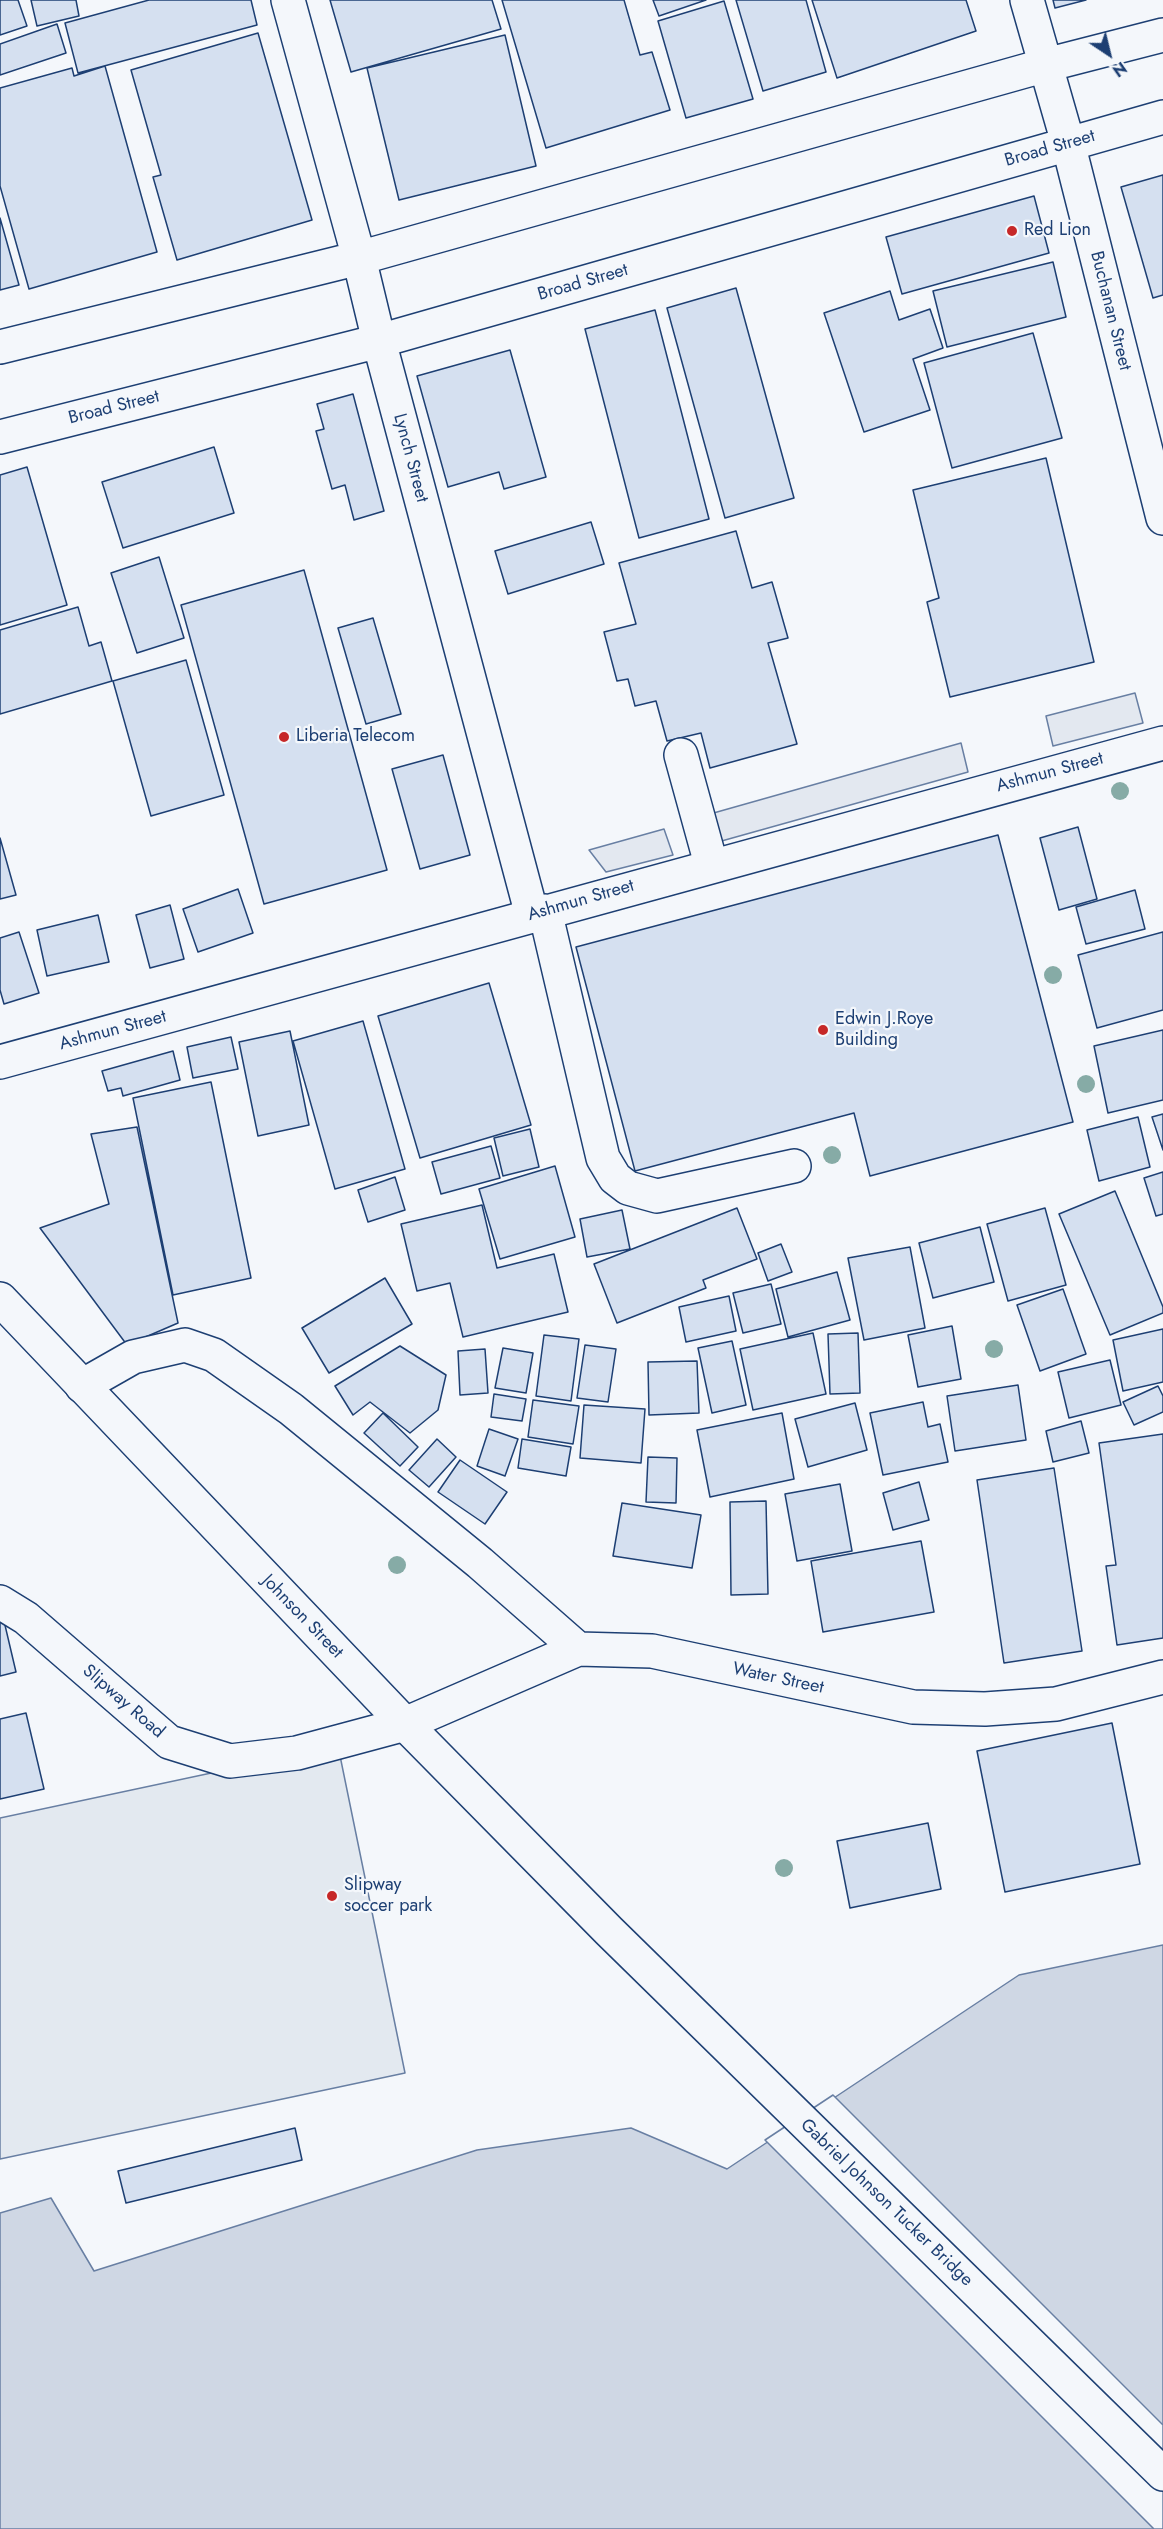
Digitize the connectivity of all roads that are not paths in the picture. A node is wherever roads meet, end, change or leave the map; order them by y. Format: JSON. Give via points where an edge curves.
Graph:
{"nodes":[{"id":1,"x":288,"y":0,"type":"edge"},
{"id":2,"x":1027,"y":0,"type":"edge"},
{"id":3,"x":1163,"y":35,"type":"edge"},
{"id":4,"x":1046,"y":65,"type":"junction"},
{"id":5,"x":1163,"y":117,"type":"edge"},
{"id":6,"x":1068,"y":143,"type":"junction"},
{"id":7,"x":359,"y":258,"type":"junction"},
{"id":8,"x":379,"y":341,"type":"junction"},
{"id":9,"x":0,"y":347,"type":"edge"},
{"id":10,"x":0,"y":437,"type":"edge"},
{"id":11,"x":1163,"y":518,"type":"edge"},
{"id":12,"x":1163,"y":742,"type":"edge"},
{"id":13,"x":681,"y":755,"type":"dead end"},
{"id":14,"x":711,"y":864,"type":"junction"},
{"id":15,"x":538,"y":913,"type":"junction"},
{"id":16,"x":0,"y":1062,"type":"edge"},
{"id":17,"x":794,"y":1166,"type":"dead end"},
{"id":18,"x":0,"y":1299,"type":"edge"},
{"id":19,"x":82,"y":1386,"type":"junction"},
{"id":20,"x":0,"y":1602,"type":"edge"},
{"id":21,"x":578,"y":1649,"type":"junction"},
{"id":22,"x":1163,"y":1677,"type":"edge"},
{"id":23,"x":405,"y":1724,"type":"junction"},
{"id":24,"x":609,"y":1931,"type":"joint"},
{"id":25,"x":1163,"y":2474,"type":"edge"}],
"edges":[{"from":1,"to":7,"type":"main road","name":"Lynch Street"},
{"from":2,"to":4,"type":"main road","name":"Buchanan Street"},
{"from":3,"to":4,"type":"main road"},
{"from":4,"to":6,"type":"main road","name":"Buchanan Street"},
{"from":4,"to":7,"type":"main road"},
{"from":5,"to":6,"type":"main road","name":"Broad Street"},
{"from":6,"to":8,"type":"main road","name":"Broad Street"},
{"from":6,"to":11,"type":"main road","name":"Buchanan Street"},
{"from":7,"to":8,"type":"main road","name":"Lynch Street"},
{"from":7,"to":9,"type":"main road"},
{"from":8,"to":10,"type":"main road","name":"Broad Street"},
{"from":8,"to":15,"type":"main road","name":"Lynch Street"},
{"from":12,"to":14,"type":"main road","name":"Ashmun Street"},
{"from":13,"to":14,"type":"main road"},
{"from":14,"to":15,"type":"main road","name":"Ashmun Street"},
{"from":15,"to":16,"type":"main road","name":"Ashmun Street"},
{"from":15,"to":17,"type":"main road","name":"Lynch Street","via":[[603,1158],[615,1178],[628,1188],[657,1196]]},
{"from":18,"to":19,"type":"main road","name":"Johnson Street"},
{"from":19,"to":21,"type":"main road","via":[[133,1358],[164,1350],[185,1346],[214,1355],[291,1409],[480,1563]]},
{"from":19,"to":23,"type":"main road","name":"Johnson Street"},
{"from":20,"to":23,"type":"main road","name":"Slipway Road","via":[[26,1618],[169,1742],[230,1761],[297,1753]]},
{"from":21,"to":22,"type":"main road","name":"Water Street","via":[[652,1652],[913,1707],[985,1709],[1056,1704]]},
{"from":21,"to":23,"type":"main road","name":"Water Street"},
{"from":23,"to":24,"type":"main road","name":"Johnson Street"},
{"from":24,"to":25,"type":"main road","name":"Gabriel Johnson Tucker Bridge"}]}
